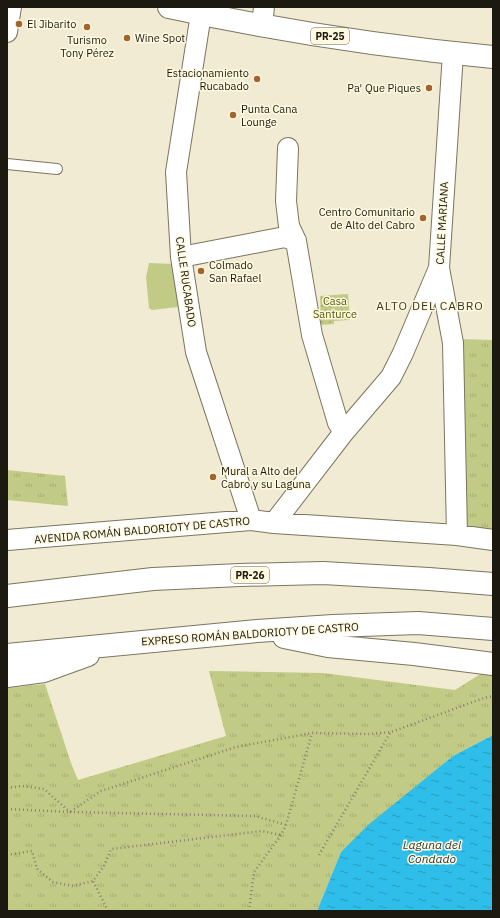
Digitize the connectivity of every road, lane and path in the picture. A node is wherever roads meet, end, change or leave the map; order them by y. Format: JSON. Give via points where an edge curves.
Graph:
{"nodes":[{"id":1,"x":11,"y":7,"type":"edge"},
{"id":2,"x":169,"y":7,"type":"edge"},
{"id":3,"x":201,"y":14,"type":"junction"},
{"id":4,"x":263,"y":16,"type":"edge"},
{"id":5,"x":7,"y":32,"type":"edge"},
{"id":6,"x":452,"y":53,"type":"junction"},
{"id":7,"x":493,"y":57,"type":"edge"},
{"id":8,"x":288,"y":148,"type":"dead end"},
{"id":9,"x":7,"y":164,"type":"edge"},
{"id":10,"x":57,"y":169,"type":"dead end"},
{"id":11,"x":296,"y":241,"type":"junction"},
{"id":12,"x":181,"y":257,"type":"junction"},
{"id":13,"x":439,"y":268,"type":"junction"},
{"id":14,"x":344,"y":432,"type":"junction"},
{"id":15,"x":251,"y":520,"type":"junction"},
{"id":16,"x":274,"y":523,"type":"junction"},
{"id":17,"x":457,"y":535,"type":"junction"},
{"id":18,"x":7,"y":540,"type":"edge"},
{"id":19,"x":493,"y":540,"type":"edge"},
{"id":20,"x":493,"y":584,"type":"edge"},
{"id":21,"x":7,"y":596,"type":"edge"},
{"id":22,"x":493,"y":629,"type":"edge"},
{"id":23,"x":258,"y":631,"type":"junction"},
{"id":24,"x":116,"y":645,"type":"junction"},
{"id":25,"x":7,"y":654,"type":"edge"},
{"id":26,"x":493,"y":664,"type":"edge"},
{"id":27,"x":7,"y":676,"type":"edge"},
{"id":28,"x":493,"y":696,"type":"edge"},
{"id":29,"x":391,"y":732,"type":"junction"},
{"id":30,"x":312,"y":733,"type":"junction"},
{"id":31,"x":7,"y":788,"type":"edge"},
{"id":32,"x":7,"y":809,"type":"edge"},
{"id":33,"x":70,"y":812,"type":"junction"},
{"id":34,"x":286,"y":825,"type":"junction"},
{"id":35,"x":281,"y":835,"type":"junction"},
{"id":36,"x":7,"y":855,"type":"edge"},
{"id":37,"x":319,"y":855,"type":"dead end"},
{"id":38,"x":93,"y":881,"type":"junction"},
{"id":39,"x":108,"y":911,"type":"edge"},
{"id":40,"x":249,"y":911,"type":"edge"}],
"edges":[{"from":1,"to":5,"type":"street"},
{"from":2,"to":3,"type":"main road","number":"PR-25"},
{"from":3,"to":4,"type":"main road","number":"PR-25"},
{"from":3,"to":12,"type":"street","name":"CALLE RUCABADO","via":[[176,172]]},
{"from":4,"to":6,"type":"main road","number":"PR-25","via":[[358,41]]},
{"from":6,"to":7,"type":"main road","number":"PR-25"},
{"from":6,"to":13,"type":"street","name":"CALLE MARIANA"},
{"from":8,"to":11,"type":"street","via":[[286,201],[289,226]]},
{"from":9,"to":10,"type":"lane"},
{"from":11,"to":12,"type":"street","via":[[285,237]]},
{"from":11,"to":14,"type":"street","via":[[312,335],[338,423]]},
{"from":12,"to":15,"type":"street","name":"CALLE RUCABADO","via":[[196,352]]},
{"from":13,"to":14,"type":"street","via":[[390,377]]},
{"from":13,"to":17,"type":"street","name":"CALLE MARIANA","via":[[453,343]]},
{"from":14,"to":16,"type":"street"},
{"from":15,"to":16,"type":"street","name":"AVENIDA ROMÁN BALDORIOTY DE CASTRO"},
{"from":15,"to":18,"type":"street","name":"AVENIDA ROMÁN BALDORIOTY DE CASTRO"},
{"from":16,"to":17,"type":"street","name":"AVENIDA ROMÁN BALDORIOTY DE CASTRO"},
{"from":17,"to":19,"type":"street","name":"AVENIDA ROMÁN BALDORIOTY DE CASTRO"},
{"from":20,"to":21,"type":"main road","number":"PR-26","via":[[323,573],[240,575],[153,579]]},
{"from":22,"to":23,"type":"main road","name":"EXPRESO ROMÁN BALDORIOTY DE CASTRO","via":[[418,624]]},
{"from":23,"to":24,"type":"main road","name":"EXPRESO ROMÁN BALDORIOTY DE CASTRO"},
{"from":23,"to":26,"type":"main road","via":[[328,646]]},
{"from":24,"to":25,"type":"main road","name":"EXPRESO ROMÁN BALDORIOTY DE CASTRO"},
{"from":24,"to":27,"type":"main road","via":[[44,671]]},
{"from":28,"to":29,"type":"path"},
{"from":29,"to":30,"type":"path"},
{"from":29,"to":37,"type":"path"},
{"from":30,"to":33,"type":"path","via":[[236,747],[116,786],[101,791]]},
{"from":30,"to":34,"type":"path"},
{"from":31,"to":33,"type":"path","via":[[22,786],[44,789]]},
{"from":32,"to":33,"type":"path"},
{"from":33,"to":34,"type":"path","via":[[255,816]]},
{"from":34,"to":35,"type":"path"},
{"from":35,"to":38,"type":"path","via":[[262,831],[111,849],[104,866]]},
{"from":35,"to":40,"type":"path","via":[[254,872]]},
{"from":36,"to":38,"type":"path","via":[[32,851],[37,869],[52,882],[73,886]]},
{"from":38,"to":39,"type":"path"}]}
